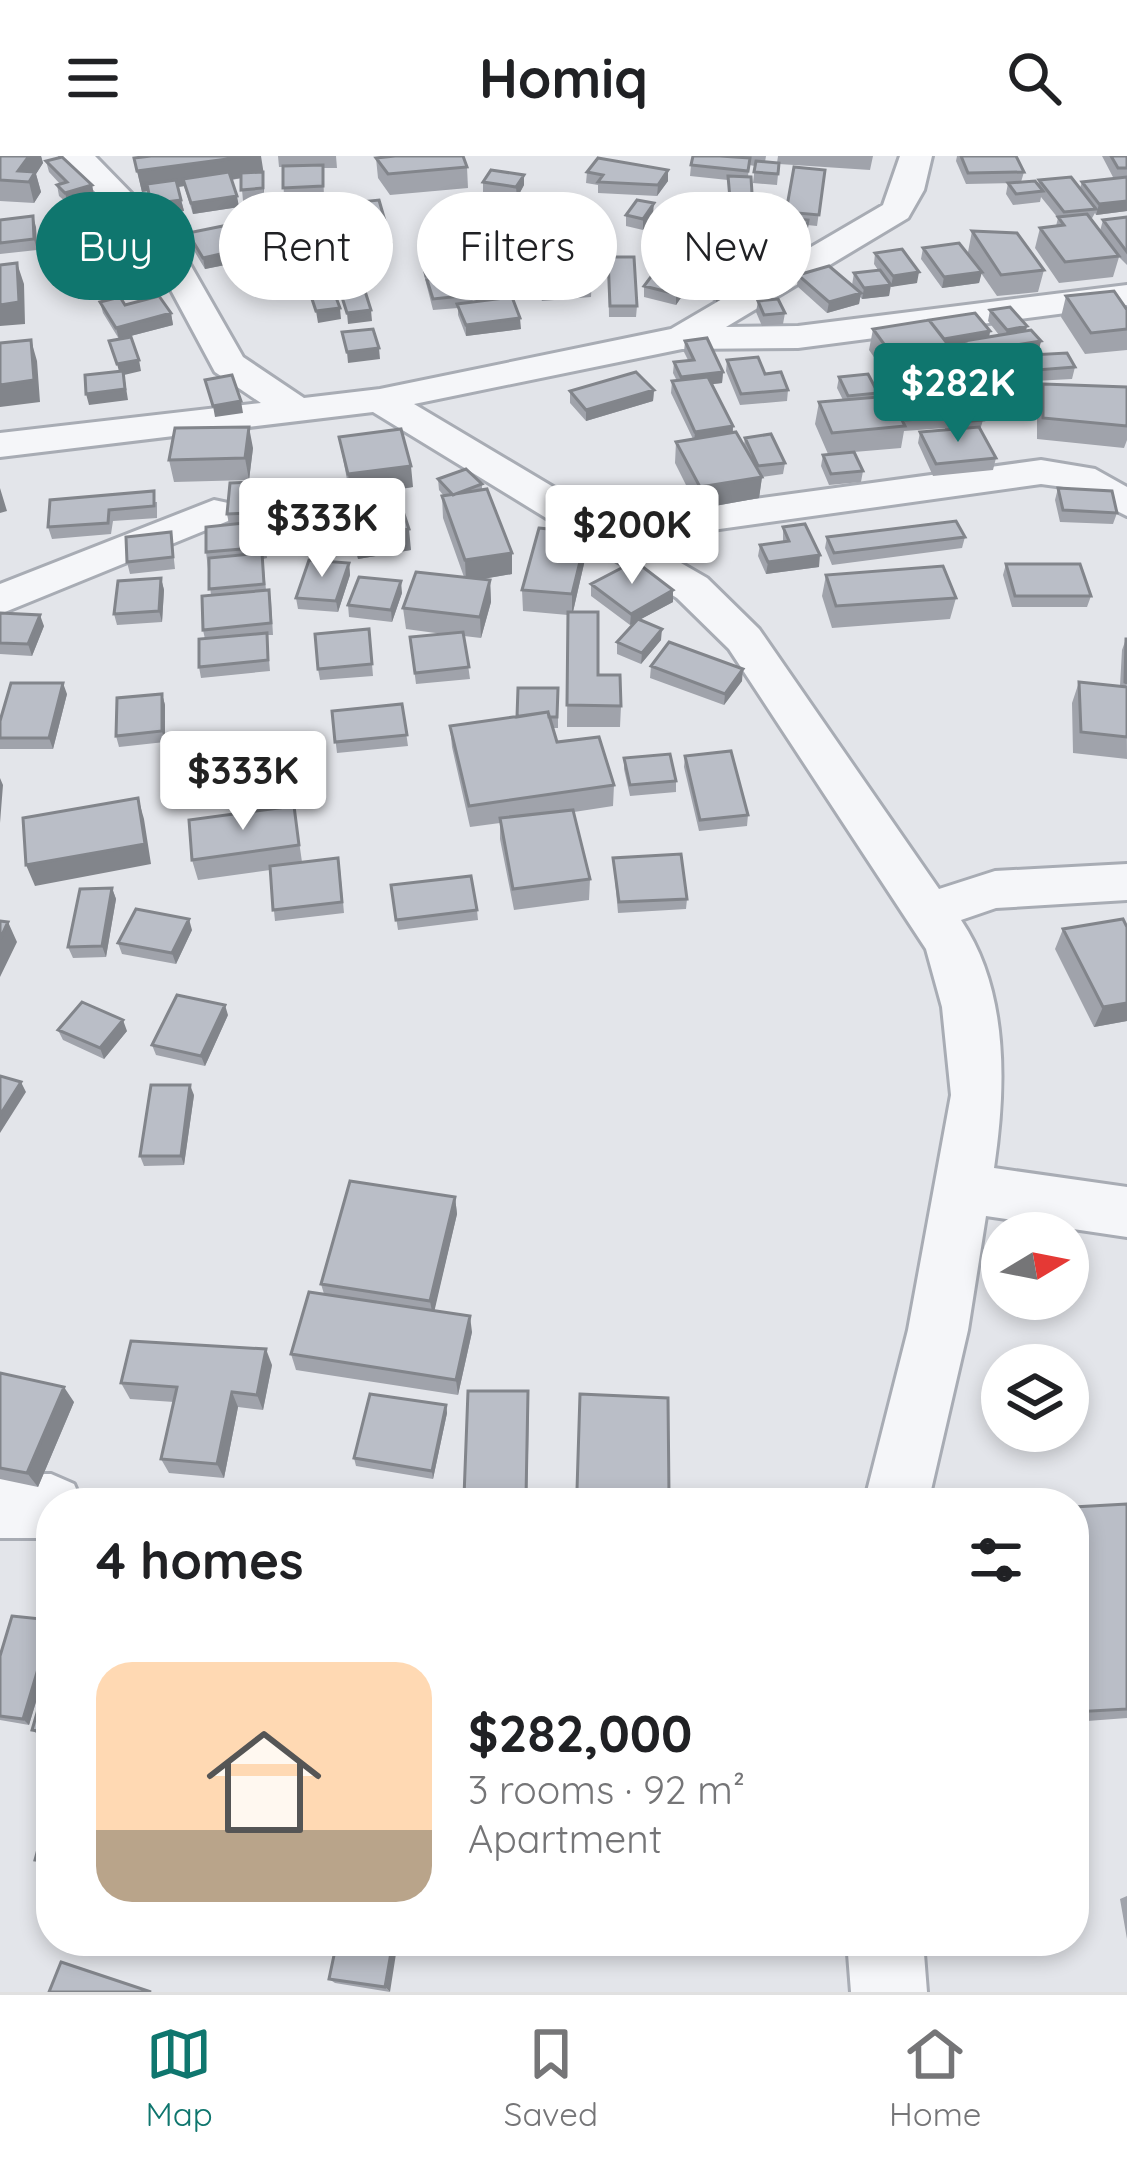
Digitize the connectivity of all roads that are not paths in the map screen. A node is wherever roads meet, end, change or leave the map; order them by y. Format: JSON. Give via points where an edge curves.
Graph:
{"nodes":[{"id":1,"x":77,"y":156,"type":"edge"},
{"id":2,"x":916,"y":156,"type":"edge"},
{"id":3,"x":1127,"y":295,"type":"edge"},
{"id":4,"x":682,"y":338,"type":"junction"},
{"id":5,"x":380,"y":400,"type":"junction"},
{"id":6,"x":296,"y":409,"type":"junction"},
{"id":7,"x":0,"y":446,"type":"edge"},
{"id":8,"x":1127,"y":504,"type":"edge"},
{"id":9,"x":214,"y":512,"type":"dead end"},
{"id":10,"x":605,"y":532,"type":"junction"},
{"id":11,"x":0,"y":600,"type":"edge"},
{"id":12,"x":1127,"y":882,"type":"edge"},
{"id":13,"x":931,"y":911,"type":"junction"},
{"id":14,"x":962,"y":1188,"type":"junction"},
{"id":15,"x":1127,"y":1212,"type":"edge"},
{"id":16,"x":900,"y":1488,"type":"edge"},
{"id":17,"x":0,"y":1506,"type":"edge"},
{"id":18,"x":36,"y":1506,"type":"edge"},
{"id":19,"x":886,"y":1956,"type":"edge"},
{"id":20,"x":889,"y":1992,"type":"edge"}],
"edges":[{"from":1,"to":6,"type":"street","via":[[163,245],[228,364]]},
{"from":2,"to":4,"type":"street","via":[[896,211]]},
{"from":3,"to":4,"type":"street","via":[[798,337]]},
{"from":4,"to":5,"type":"street"},
{"from":5,"to":6,"type":"street"},
{"from":5,"to":10,"type":"street"},
{"from":6,"to":7,"type":"street"},
{"from":8,"to":10,"type":"street","via":[[1081,477],[1041,472]]},
{"from":9,"to":11,"type":"street"},
{"from":10,"to":13,"type":"street","via":[[692,588],[744,639]]},
{"from":12,"to":13,"type":"street","via":[[995,890]]},
{"from":13,"to":14,"type":"street","via":[[968,1007],[978,1095]]},
{"from":14,"to":15,"type":"street"},
{"from":14,"to":16,"type":"street"},
{"from":17,"to":18,"type":"street"},
{"from":19,"to":20,"type":"street"}]}
